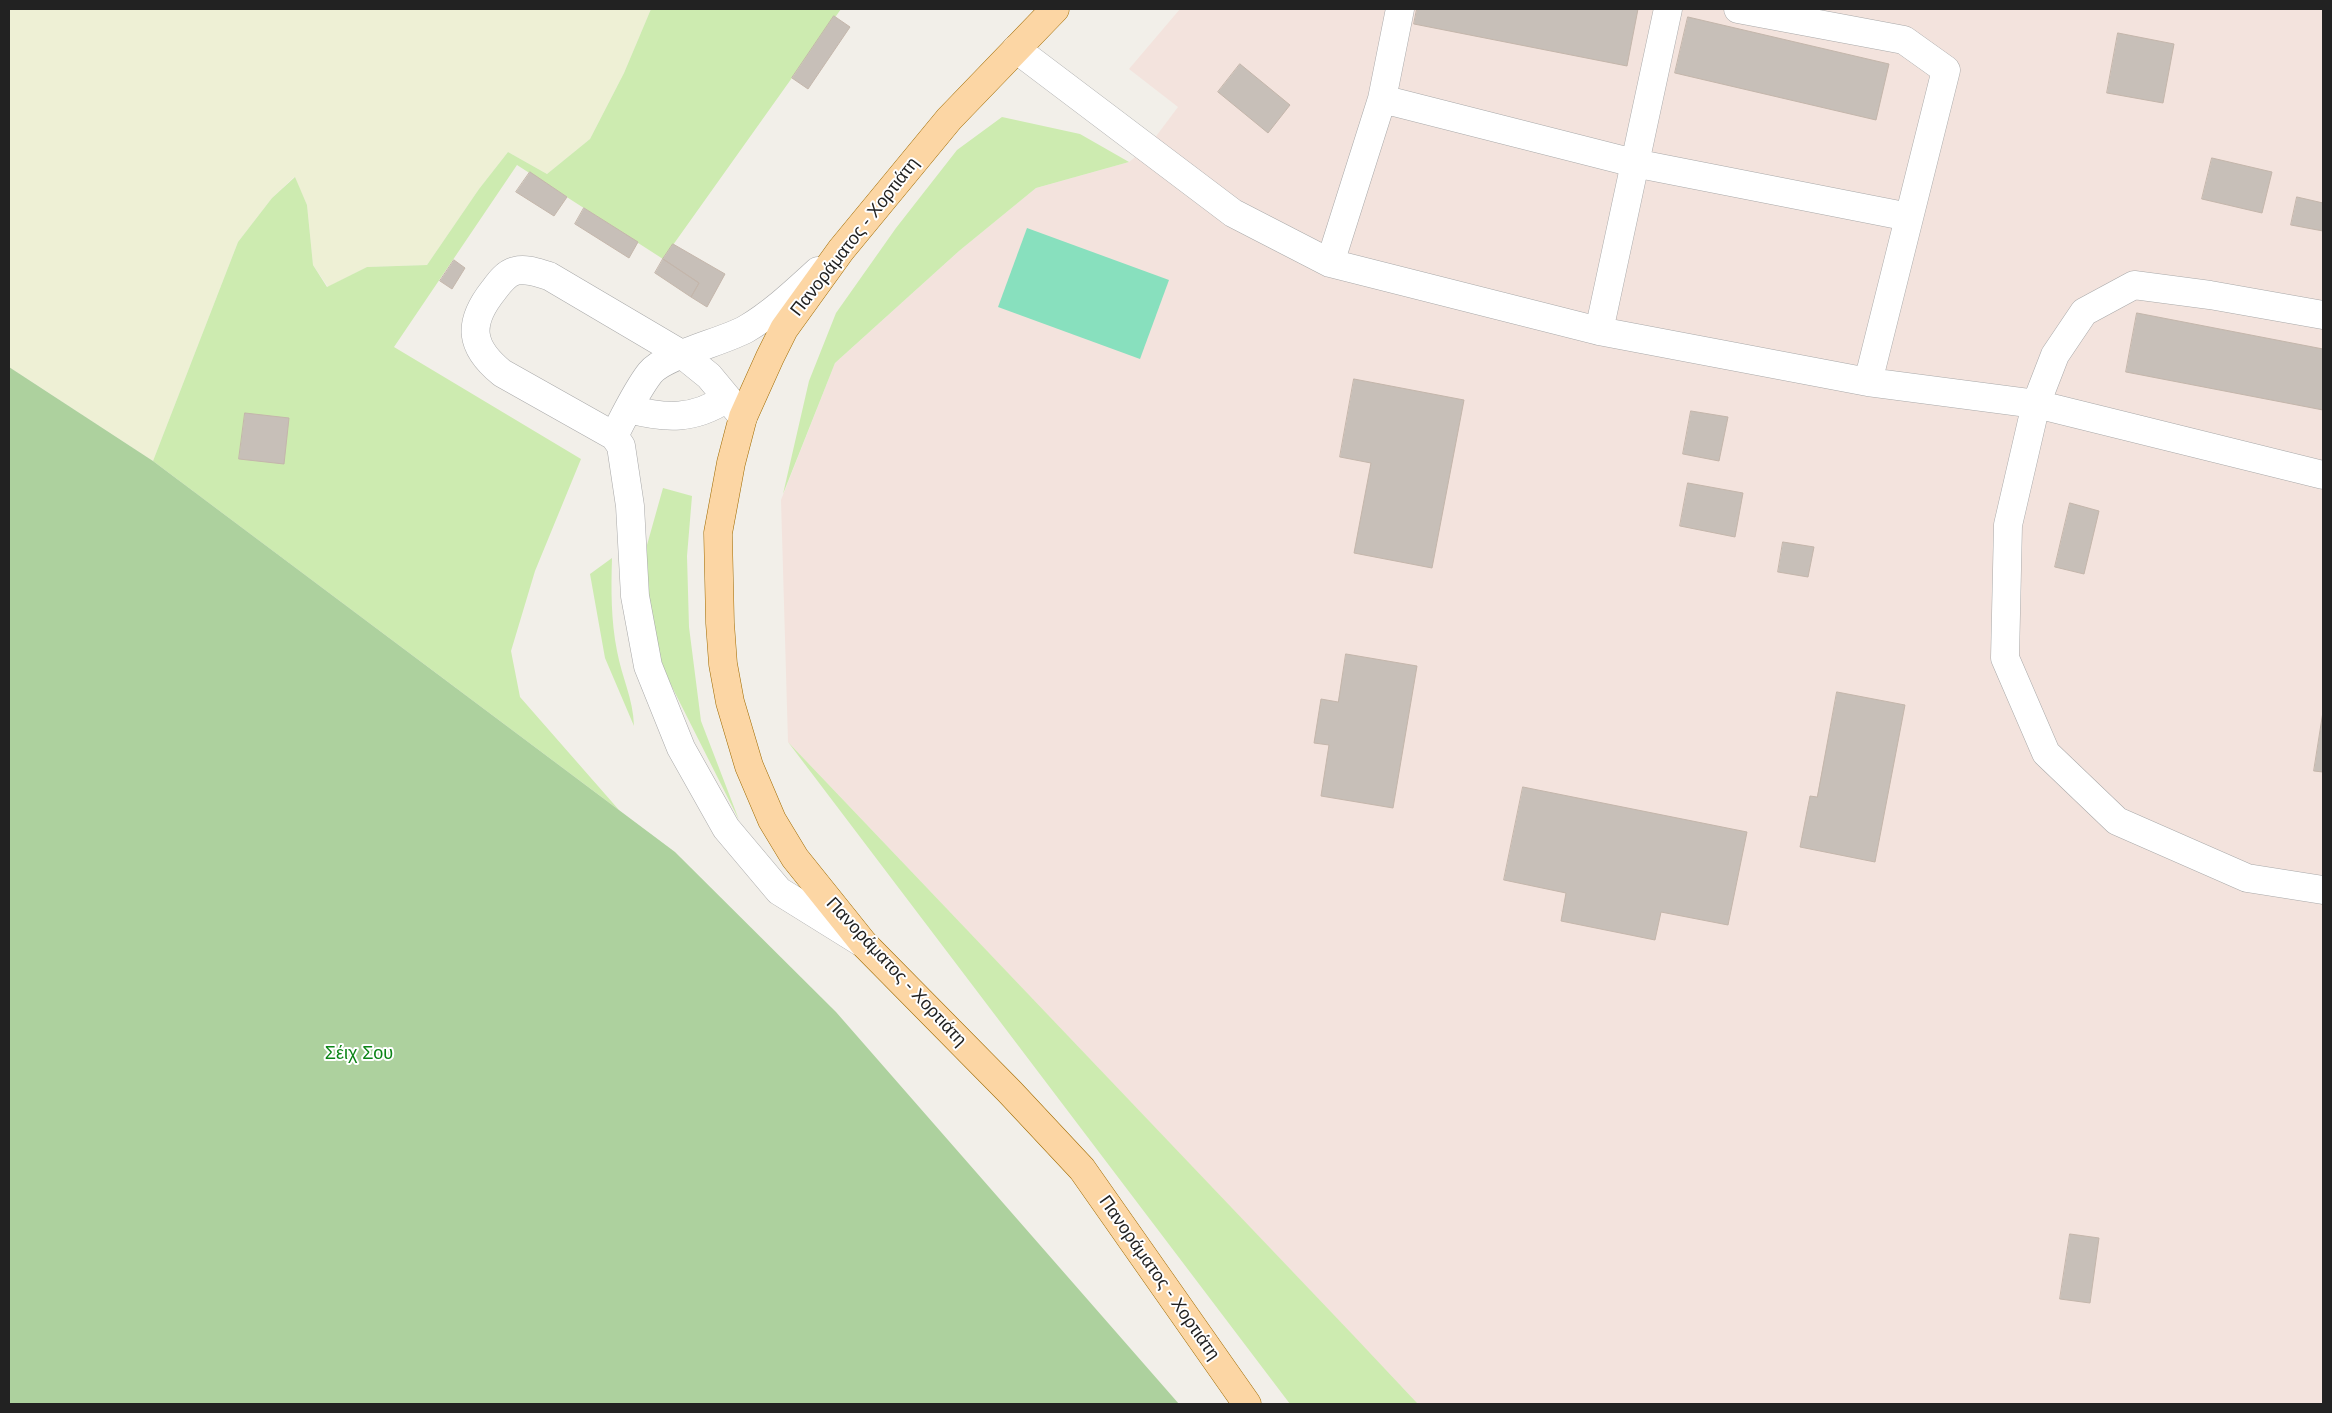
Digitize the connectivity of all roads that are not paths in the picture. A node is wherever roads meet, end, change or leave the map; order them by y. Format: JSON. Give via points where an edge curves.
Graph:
{"nodes":[{"id":1,"x":1055,"y":9,"type":"edge"},
{"id":2,"x":1400,"y":9,"type":"edge"},
{"id":3,"x":1668,"y":9,"type":"edge"},
{"id":4,"x":1738,"y":9,"type":"edge"},
{"id":5,"x":1016,"y":49,"type":"junction"},
{"id":6,"x":1382,"y":99,"type":"junction"},
{"id":7,"x":1634,"y":163,"type":"junction"},
{"id":8,"x":1909,"y":216,"type":"junction"},
{"id":9,"x":841,"y":250,"type":"junction"},
{"id":10,"x":1330,"y":263,"type":"junction"},
{"id":11,"x":2323,"y":315,"type":"edge"},
{"id":12,"x":1599,"y":332,"type":"junction"},
{"id":13,"x":682,"y":355,"type":"junction"},
{"id":14,"x":1868,"y":382,"type":"junction"},
{"id":15,"x":2036,"y":404,"type":"junction"},
{"id":16,"x":735,"y":408,"type":"junction"},
{"id":17,"x":629,"y":409,"type":"junction"},
{"id":18,"x":614,"y":436,"type":"junction"},
{"id":19,"x":2323,"y":475,"type":"edge"},
{"id":20,"x":2323,"y":890,"type":"edge"},
{"id":21,"x":864,"y":944,"type":"junction"},
{"id":22,"x":1247,"y":1404,"type":"edge"}],
"edges":[{"from":1,"to":5,"type":"main road","name":"Πανοράματος - Χορτιάτη"},
{"from":2,"to":6,"type":"lane"},
{"from":3,"to":7,"type":"lane"},
{"from":4,"to":8,"type":"lane","via":[[1904,40],[1946,70]]},
{"from":5,"to":9,"type":"main road","name":"Πανοράματος - Χορτιάτη","via":[[950,119]]},
{"from":5,"to":10,"type":"lane","via":[[1233,213]]},
{"from":6,"to":7,"type":"lane"},
{"from":6,"to":10,"type":"lane"},
{"from":7,"to":8,"type":"lane"},
{"from":7,"to":12,"type":"lane"},
{"from":8,"to":14,"type":"lane"},
{"from":9,"to":13,"type":"lane","via":[[764,317],[729,338]]},
{"from":9,"to":16,"type":"main road","name":"Πανοράματος - Χορτιάτη","via":[[784,329],[756,385]]},
{"from":10,"to":12,"type":"lane"},
{"from":11,"to":15,"type":"lane","via":[[2134,284],[2084,312],[2055,355]]},
{"from":12,"to":14,"type":"lane"},
{"from":13,"to":16,"type":"lane","via":[[709,376]]},
{"from":13,"to":17,"type":"lane","via":[[663,362],[650,372]]},
{"from":13,"to":18,"type":"lane","via":[[549,276],[522,270],[504,277],[484,302],[475,324],[475,335],[488,361],[502,373]]},
{"from":14,"to":15,"type":"lane"},
{"from":15,"to":19,"type":"lane"},
{"from":15,"to":20,"type":"lane","via":[[2008,525],[2005,658],[2046,753],[2117,821],[2247,878]]},
{"from":16,"to":17,"type":"lane","via":[[668,417]]},
{"from":16,"to":21,"type":"main road","name":"Πανοράματος - Χορτιάτη","via":[[718,533],[720,622],[730,702],[743,748],[772,820],[795,858]]},
{"from":17,"to":18,"type":"lane"},
{"from":18,"to":21,"type":"lane","via":[[621,446],[628,489],[634,596],[648,666],[681,748],[726,828],[779,891]]},
{"from":21,"to":22,"type":"main road","name":"Πανοράματος - Χορτιάτη","via":[[1082,1169]]}]}
